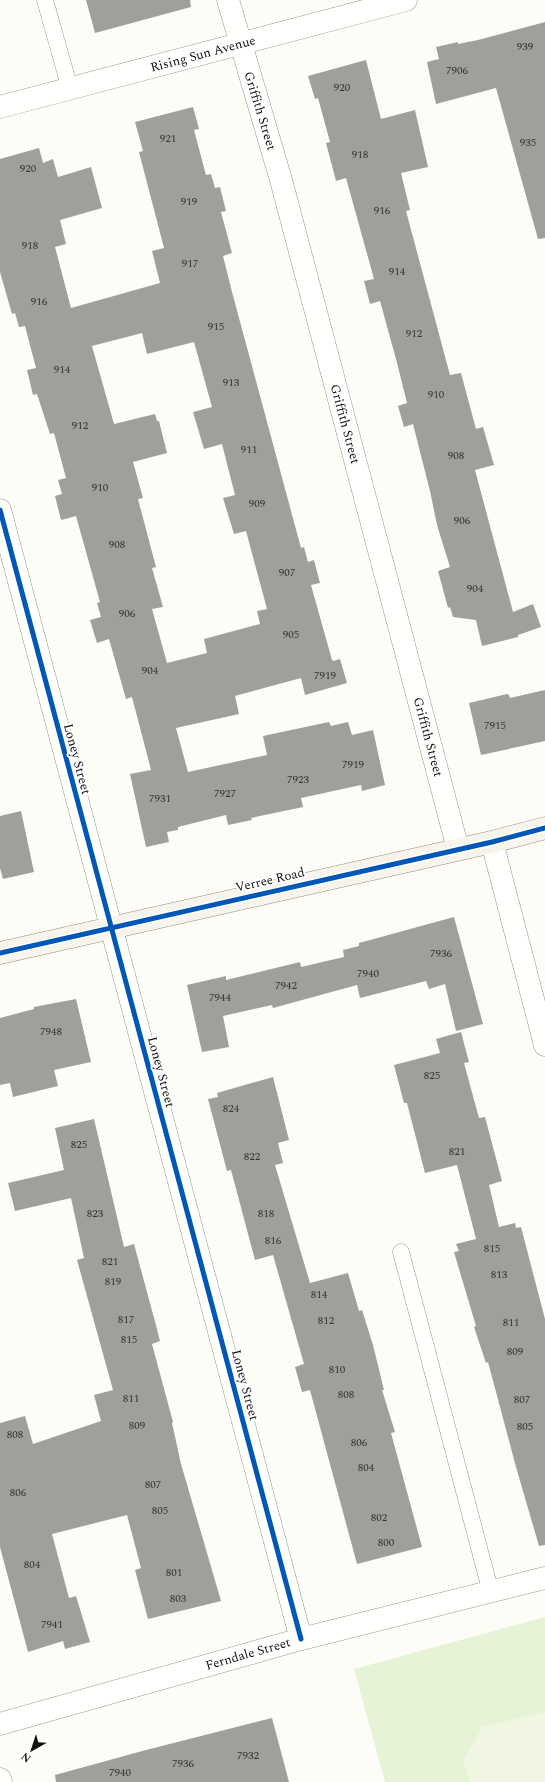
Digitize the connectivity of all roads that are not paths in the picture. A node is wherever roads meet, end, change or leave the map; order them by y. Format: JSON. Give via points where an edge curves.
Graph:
{"nodes":[{"id":1,"x":45,"y":0,"type":"edge"},
{"id":2,"x":228,"y":0,"type":"edge"},
{"id":3,"x":404,"y":0,"type":"edge"},
{"id":4,"x":240,"y":44,"type":"junction"},
{"id":5,"x":70,"y":89,"type":"junction"},
{"id":6,"x":0,"y":107,"type":"edge"},
{"id":7,"x":0,"y":510,"type":"edge"},
{"id":8,"x":545,"y":828,"type":"edge"},
{"id":9,"x":492,"y":842,"type":"junction"},
{"id":10,"x":458,"y":849,"type":"junction"},
{"id":11,"x":112,"y":927,"type":"junction"},
{"id":12,"x":0,"y":953,"type":"edge"},
{"id":13,"x":545,"y":1045,"type":"edge"},
{"id":14,"x":402,"y":1252,"type":"dead end"},
{"id":15,"x":545,"y":1578,"type":"edge"},
{"id":16,"x":492,"y":1592,"type":"junction"},
{"id":17,"x":301,"y":1639,"type":"junction"},
{"id":18,"x":0,"y":1724,"type":"edge"},
{"id":19,"x":0,"y":1779,"type":"edge"},
{"id":20,"x":1,"y":1782,"type":"edge"}],
"edges":[{"from":1,"to":5,"type":"lane"},
{"from":2,"to":4,"type":"street","name":"Griffith Street"},
{"from":3,"to":4,"type":"street","name":"Rising Sun Avenue"},
{"from":4,"to":5,"type":"street","name":"Rising Sun Avenue"},
{"from":4,"to":10,"type":"street","name":"Griffith Street","via":[[281,180]]},
{"from":5,"to":6,"type":"street","name":"Rising Sun Avenue"},
{"from":7,"to":11,"type":"street","name":"Loney Street"},
{"from":8,"to":9,"type":"main road","name":"Verree Road"},
{"from":9,"to":10,"type":"main road","name":"Verree Road"},
{"from":9,"to":13,"type":"street"},
{"from":10,"to":11,"type":"main road","name":"Verree Road"},
{"from":11,"to":12,"type":"main road","name":"Verree Road"},
{"from":11,"to":17,"type":"street","name":"Loney Street"},
{"from":14,"to":16,"type":"lane"},
{"from":15,"to":16,"type":"street","name":"Ferndale Street"},
{"from":16,"to":17,"type":"street","name":"Ferndale Street"},
{"from":17,"to":18,"type":"street","name":"Ferndale Street"},
{"from":19,"to":20,"type":"street"}]}
